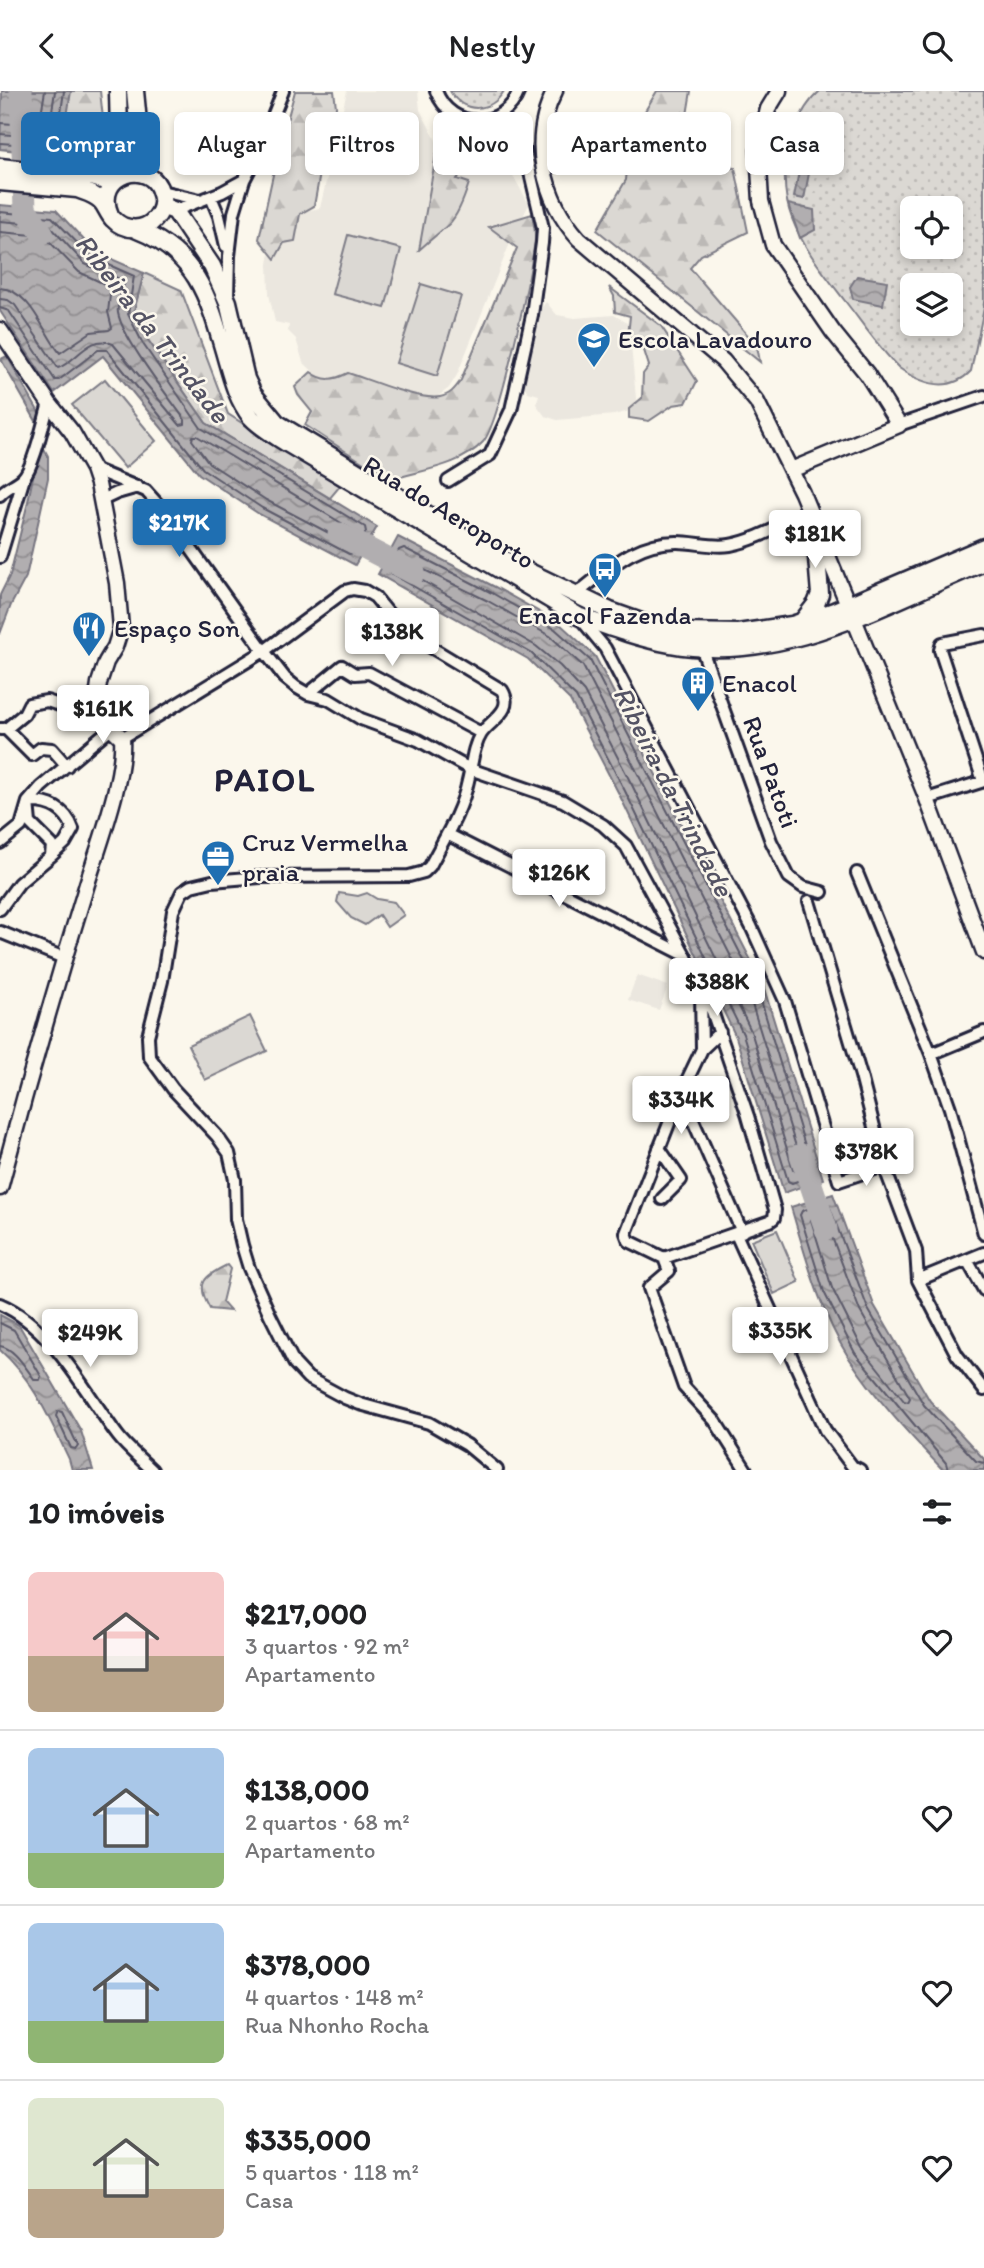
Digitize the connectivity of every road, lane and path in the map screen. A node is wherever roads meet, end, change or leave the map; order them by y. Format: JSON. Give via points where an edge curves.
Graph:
{"nodes":[{"id":1,"x":118,"y":91,"type":"edge"},
{"id":2,"x":135,"y":91,"type":"edge"},
{"id":3,"x":282,"y":91,"type":"edge"},
{"id":4,"x":436,"y":91,"type":"edge"},
{"id":5,"x":519,"y":91,"type":"edge"},
{"id":6,"x":555,"y":91,"type":"edge"},
{"id":7,"x":779,"y":91,"type":"edge"},
{"id":8,"x":137,"y":112,"type":"edge"},
{"id":9,"x":452,"y":112,"type":"edge"},
{"id":10,"x":503,"y":112,"type":"edge"},
{"id":11,"x":0,"y":167,"type":"edge"},
{"id":12,"x":125,"y":175,"type":"edge"},
{"id":13,"x":146,"y":175,"type":"edge"},
{"id":14,"x":531,"y":175,"type":"edge"},
{"id":15,"x":116,"y":180,"type":"junction"},
{"id":16,"x":244,"y":180,"type":"junction"},
{"id":17,"x":57,"y":181,"type":"junction"},
{"id":18,"x":0,"y":182,"type":"edge"},
{"id":19,"x":205,"y":198,"type":"junction"},
{"id":20,"x":163,"y":207,"type":"junction"},
{"id":21,"x":110,"y":215,"type":"junction"},
{"id":22,"x":135,"y":229,"type":"junction"},
{"id":23,"x":229,"y":256,"type":"junction"},
{"id":24,"x":228,"y":302,"type":"junction"},
{"id":25,"x":2,"y":332,"type":"edge"},
{"id":26,"x":984,"y":396,"type":"edge"},
{"id":27,"x":49,"y":403,"type":"junction"},
{"id":28,"x":899,"y":425,"type":"junction"},
{"id":29,"x":93,"y":469,"type":"junction"},
{"id":30,"x":791,"y":470,"type":"junction"},
{"id":31,"x":24,"y":478,"type":"junction"},
{"id":32,"x":448,"y":481,"type":"dead end"},
{"id":33,"x":138,"y":487,"type":"junction"},
{"id":34,"x":0,"y":495,"type":"edge"},
{"id":35,"x":102,"y":501,"type":"junction"},
{"id":36,"x":812,"y":517,"type":"junction"},
{"id":37,"x":984,"y":547,"type":"edge"},
{"id":38,"x":0,"y":557,"type":"edge"},
{"id":39,"x":984,"y":562,"type":"edge"},
{"id":40,"x":575,"y":595,"type":"junction"},
{"id":41,"x":851,"y":612,"type":"junction"},
{"id":42,"x":578,"y":616,"type":"junction"},
{"id":43,"x":802,"y":622,"type":"junction"},
{"id":44,"x":984,"y":635,"type":"edge"},
{"id":45,"x":701,"y":647,"type":"junction"},
{"id":46,"x":264,"y":651,"type":"junction"},
{"id":47,"x":308,"y":694,"type":"junction"},
{"id":48,"x":94,"y":712,"type":"junction"},
{"id":49,"x":3,"y":729,"type":"edge"},
{"id":50,"x":117,"y":733,"type":"junction"},
{"id":51,"x":481,"y":733,"type":"junction"},
{"id":52,"x":67,"y":766,"type":"junction"},
{"id":53,"x":470,"y":769,"type":"junction"},
{"id":54,"x":983,"y":781,"type":"edge"},
{"id":55,"x":927,"y":799,"type":"junction"},
{"id":56,"x":29,"y":802,"type":"junction"},
{"id":57,"x":447,"y":834,"type":"junction"},
{"id":58,"x":0,"y":843,"type":"edge"},
{"id":59,"x":51,"y":856,"type":"junction"},
{"id":60,"x":857,"y":873,"type":"dead end"},
{"id":61,"x":822,"y":892,"type":"dead end"},
{"id":62,"x":809,"y":901,"type":"dead end"},
{"id":63,"x":0,"y":909,"type":"edge"},
{"id":64,"x":0,"y":932,"type":"edge"},
{"id":65,"x":984,"y":953,"type":"edge"},
{"id":66,"x":685,"y":955,"type":"junction"},
{"id":67,"x":64,"y":958,"type":"junction"},
{"id":68,"x":701,"y":987,"type":"junction"},
{"id":69,"x":720,"y":1032,"type":"junction"},
{"id":70,"x":984,"y":1032,"type":"edge"},
{"id":71,"x":702,"y":1049,"type":"junction"},
{"id":72,"x":930,"y":1054,"type":"junction"},
{"id":73,"x":681,"y":1093,"type":"junction"},
{"id":74,"x":659,"y":1148,"type":"junction"},
{"id":75,"x":884,"y":1166,"type":"junction"},
{"id":76,"x":0,"y":1188,"type":"edge"},
{"id":77,"x":662,"y":1199,"type":"dead end"},
{"id":78,"x":739,"y":1233,"type":"junction"},
{"id":79,"x":984,"y":1234,"type":"edge"},
{"id":80,"x":984,"y":1253,"type":"edge"},
{"id":81,"x":664,"y":1258,"type":"junction"},
{"id":82,"x":967,"y":1260,"type":"junction"},
{"id":83,"x":918,"y":1280,"type":"junction"},
{"id":84,"x":984,"y":1290,"type":"edge"},
{"id":85,"x":1,"y":1304,"type":"edge"},
{"id":86,"x":983,"y":1387,"type":"edge"},
{"id":87,"x":152,"y":1470,"type":"edge"},
{"id":88,"x":497,"y":1470,"type":"edge"},
{"id":89,"x":746,"y":1470,"type":"edge"},
{"id":90,"x":860,"y":1470,"type":"edge"}],
"edges":[{"from":1,"to":15,"type":"main road"},
{"from":2,"to":8,"type":"main road"},
{"from":3,"to":16,"type":"street"},
{"from":4,"to":9,"type":"street"},
{"from":5,"to":10,"type":"street"},
{"from":6,"to":30,"type":"street","via":[[545,113],[542,147],[546,181],[559,213],[579,239],[736,375],[757,402]]},
{"from":7,"to":28,"type":"street","via":[[768,109],[758,150],[761,201],[773,245]]},
{"from":11,"to":17,"type":"main road"},
{"from":12,"to":15,"type":"main road"},
{"from":13,"to":20,"type":"main road","via":[[157,184]]},
{"from":14,"to":32,"type":"street","via":[[542,243],[511,410],[490,456]]},
{"from":15,"to":17,"type":"main road"},
{"from":15,"to":21,"type":"main road","via":[[106,199]]},
{"from":16,"to":19,"type":"street"},
{"from":16,"to":23,"type":"street"},
{"from":17,"to":18,"type":"main road"},
{"from":17,"to":21,"type":"main road","via":[[102,201]]},
{"from":19,"to":20,"type":"street"},
{"from":19,"to":20,"type":"street"},
{"from":19,"to":23,"type":"street","via":[[219,216]]},
{"from":20,"to":22,"type":"main road","via":[[150,224]]},
{"from":20,"to":24,"type":"main road","name":"Rua do Aeroporto","via":[[212,266]]},
{"from":21,"to":22,"type":"main road"},
{"from":22,"to":42,"type":"main road","name":"Rua do Aeroporto","via":[[167,245],[191,268],[216,319],[237,394],[260,425]]},
{"from":23,"to":24,"type":"street"},
{"from":24,"to":40,"type":"main road","name":"Rua do Aeroporto","via":[[246,379],[277,423],[494,555]]},
{"from":25,"to":27,"type":"street"},
{"from":26,"to":28,"type":"street"},
{"from":27,"to":29,"type":"street"},
{"from":27,"to":31,"type":"street"},
{"from":28,"to":30,"type":"street"},
{"from":29,"to":33,"type":"street"},
{"from":29,"to":35,"type":"street"},
{"from":30,"to":36,"type":"street"},
{"from":31,"to":34,"type":"street"},
{"from":31,"to":38,"type":"street"},
{"from":33,"to":35,"type":"street"},
{"from":33,"to":46,"type":"street","via":[[164,511]]},
{"from":35,"to":48,"type":"street","via":[[121,628],[99,683]]},
{"from":36,"to":40,"type":"street","via":[[729,545],[669,542],[645,547],[618,561]]},
{"from":36,"to":41,"type":"street"},
{"from":36,"to":43,"type":"main road","via":[[820,594]]},
{"from":37,"to":41,"type":"main road"},
{"from":39,"to":41,"type":"main road"},
{"from":40,"to":43,"type":"main road","name":"Rua do Aeroporto","via":[[637,622],[683,632],[738,633]]},
{"from":41,"to":43,"type":"main road","name":"Rua do Aeroporto"},
{"from":41,"to":45,"type":"main road","name":"Rua do Aeroporto","via":[[782,643]]},
{"from":41,"to":55,"type":"street"},
{"from":42,"to":45,"type":"main road","name":"Rua do Aeroporto","via":[[641,638]]},
{"from":42,"to":75,"type":"street","via":[[605,648],[751,926],[785,1001],[839,1181]]},
{"from":44,"to":54,"type":"street","via":[[942,643],[940,653]]},
{"from":45,"to":61,"type":"street","name":"Rua Patoti","via":[[771,841],[789,877]]},
{"from":46,"to":47,"type":"street","via":[[285,678]]},
{"from":46,"to":50,"type":"street"},
{"from":46,"to":51,"type":"street","via":[[345,591],[365,591],[409,634],[502,690],[503,710]]},
{"from":47,"to":51,"type":"street","via":[[342,666],[355,674],[369,673]]},
{"from":47,"to":53,"type":"street","via":[[418,740]]},
{"from":48,"to":49,"type":"street","via":[[47,701],[29,704],[24,714]]},
{"from":48,"to":50,"type":"street"},
{"from":49,"to":52,"type":"street","via":[[32,755],[41,748],[52,749]]},
{"from":50,"to":52,"type":"street"},
{"from":50,"to":67,"type":"street","via":[[123,750],[116,784]]},
{"from":51,"to":53,"type":"street"},
{"from":52,"to":56,"type":"street"},
{"from":53,"to":57,"type":"street"},
{"from":53,"to":66,"type":"street","via":[[563,801],[603,825],[626,846]]},
{"from":54,"to":55,"type":"street"},
{"from":55,"to":65,"type":"street"},
{"from":56,"to":58,"type":"street","via":[[21,826]]},
{"from":56,"to":59,"type":"street","via":[[30,823],[52,845]]},
{"from":56,"to":59,"type":"street","via":[[53,805],[69,818],[73,829]]},
{"from":57,"to":66,"type":"street"},
{"from":57,"to":88,"type":"street","via":[[430,866],[418,875],[260,877],[212,881],[182,892],[173,911],[148,1036],[149,1056],[229,1153],[236,1219],[249,1268],[294,1363],[322,1388],[451,1434]]},
{"from":59,"to":63,"type":"street","via":[[19,883]]},
{"from":60,"to":72,"type":"street"},
{"from":62,"to":75,"type":"street"},
{"from":64,"to":67,"type":"street"},
{"from":66,"to":68,"type":"street"},
{"from":67,"to":76,"type":"street"},
{"from":68,"to":69,"type":"street"},
{"from":68,"to":71,"type":"street"},
{"from":69,"to":71,"type":"street"},
{"from":69,"to":78,"type":"street","via":[[775,1210],[771,1221]]},
{"from":70,"to":72,"type":"street"},
{"from":71,"to":73,"type":"street"},
{"from":72,"to":79,"type":"street","via":[[950,1108]]},
{"from":73,"to":74,"type":"street"},
{"from":73,"to":78,"type":"street"},
{"from":74,"to":77,"type":"street","via":[[681,1180]]},
{"from":74,"to":81,"type":"street","via":[[626,1233],[629,1241]]},
{"from":75,"to":83,"type":"street","via":[[916,1251]]},
{"from":78,"to":81,"type":"street"},
{"from":78,"to":90,"type":"street","via":[[825,1430]]},
{"from":80,"to":82,"type":"street"},
{"from":81,"to":89,"type":"street","via":[[669,1271],[649,1289],[684,1387],[715,1421]]},
{"from":82,"to":83,"type":"street"},
{"from":82,"to":84,"type":"street"},
{"from":83,"to":86,"type":"street","via":[[957,1355]]},
{"from":85,"to":87,"type":"street","via":[[15,1310],[44,1337],[119,1437]]}]}
